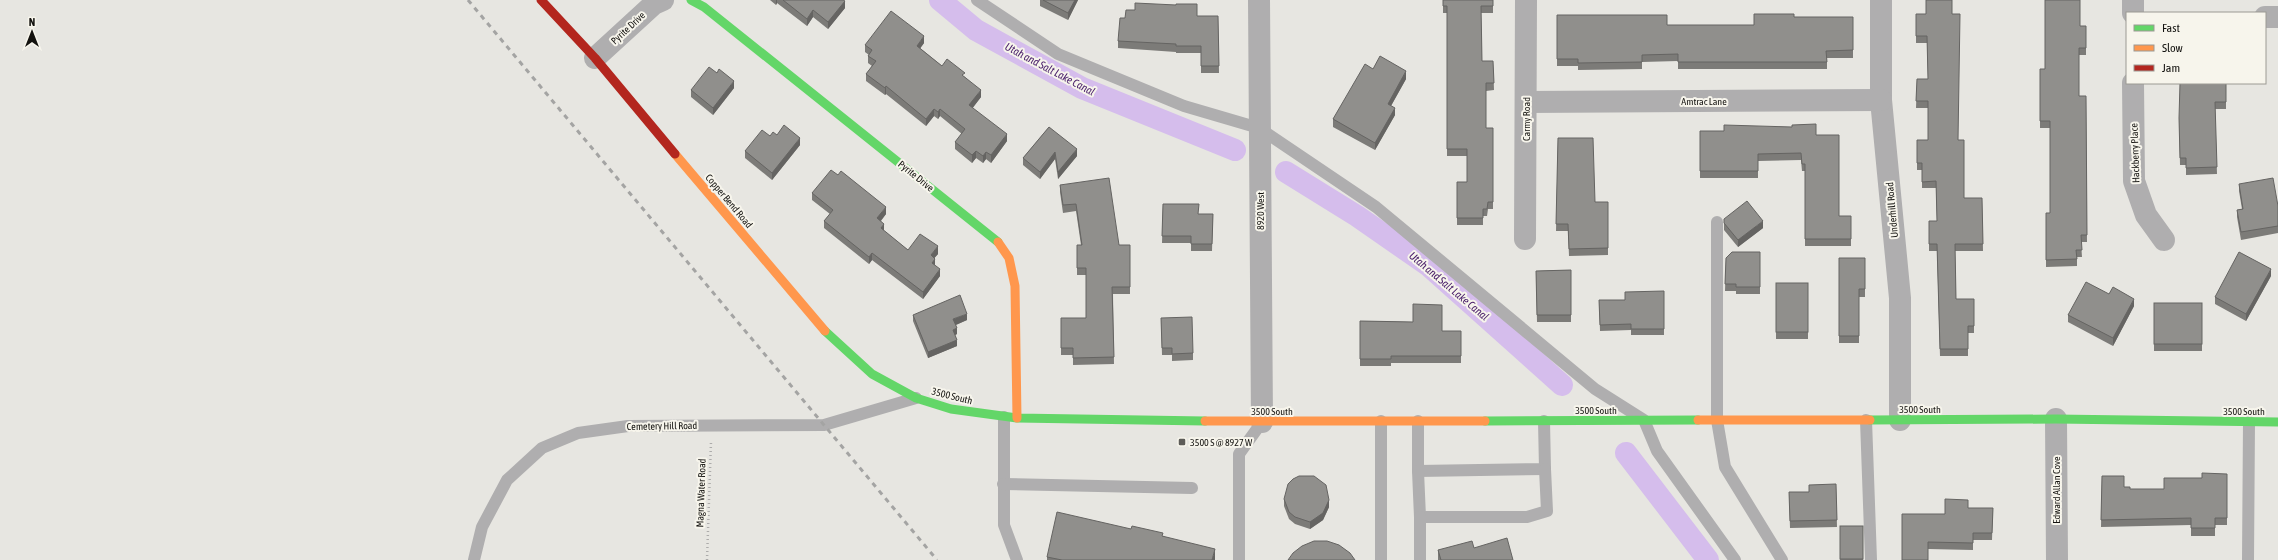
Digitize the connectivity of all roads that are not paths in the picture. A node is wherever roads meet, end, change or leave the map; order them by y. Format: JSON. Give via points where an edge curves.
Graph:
{"nodes":[{"id":1,"x":541,"y":0,"type":"edge"},
{"id":2,"x":663,"y":0,"type":"edge"},
{"id":3,"x":691,"y":0,"type":"edge"},
{"id":4,"x":977,"y":0,"type":"edge"},
{"id":5,"x":1259,"y":0,"type":"edge"},
{"id":6,"x":1526,"y":0,"type":"edge"},
{"id":7,"x":1881,"y":0,"type":"edge"},
{"id":8,"x":2133,"y":0,"type":"edge"},
{"id":9,"x":2133,"y":12,"type":"edge"},
{"id":10,"x":2266,"y":17,"type":"edge"},
{"id":11,"x":2278,"y":17,"type":"edge"},
{"id":12,"x":595,"y":58,"type":"junction"},
{"id":13,"x":2134,"y":84,"type":"edge"},
{"id":14,"x":1881,"y":100,"type":"junction"},
{"id":15,"x":1526,"y":102,"type":"junction"},
{"id":16,"x":1260,"y":138,"type":"junction"},
{"id":17,"x":1717,"y":222,"type":"dead end"},
{"id":18,"x":1525,"y":239,"type":"dead end"},
{"id":19,"x":2164,"y":240,"type":"dead end"},
{"id":20,"x":916,"y":398,"type":"junction"},
{"id":21,"x":1004,"y":417,"type":"junction"},
{"id":22,"x":1017,"y":418,"type":"junction"},
{"id":23,"x":2056,"y":419,"type":"junction"},
{"id":24,"x":1640,"y":420,"type":"junction"},
{"id":25,"x":1717,"y":420,"type":"junction"},
{"id":26,"x":1866,"y":420,"type":"junction"},
{"id":27,"x":1900,"y":420,"type":"junction"},
{"id":28,"x":1544,"y":421,"type":"junction"},
{"id":29,"x":1262,"y":422,"type":"junction"},
{"id":30,"x":1382,"y":422,"type":"junction"},
{"id":31,"x":1418,"y":422,"type":"junction"},
{"id":32,"x":2249,"y":422,"type":"junction"},
{"id":33,"x":2278,"y":422,"type":"edge"},
{"id":34,"x":1545,"y":469,"type":"junction"},
{"id":35,"x":1418,"y":471,"type":"junction"},
{"id":36,"x":1003,"y":484,"type":"junction"},
{"id":37,"x":1192,"y":488,"type":"dead end"},
{"id":38,"x":1420,"y":517,"type":"junction"},
{"id":39,"x":474,"y":560,"type":"edge"},
{"id":40,"x":1017,"y":560,"type":"edge"},
{"id":41,"x":1239,"y":560,"type":"edge"},
{"id":42,"x":1382,"y":560,"type":"edge"},
{"id":43,"x":1420,"y":560,"type":"edge"},
{"id":44,"x":1735,"y":560,"type":"edge"},
{"id":45,"x":1782,"y":560,"type":"edge"},
{"id":46,"x":1871,"y":560,"type":"edge"},
{"id":47,"x":2057,"y":560,"type":"edge"},
{"id":48,"x":2248,"y":560,"type":"edge"}],
"edges":[{"from":1,"to":12,"type":"street","name":"Copper Bend Road"},
{"from":2,"to":12,"type":"street","name":"Pyrite Drive","via":[[654,4]]},
{"from":3,"to":22,"type":"street","name":"Pyrite Drive","via":[[723,22],[1004,248],[1012,265],[1015,286]]},
{"from":4,"to":16,"type":"lane","via":[[1058,54]]},
{"from":5,"to":16,"type":"street","name":"8920 West"},
{"from":6,"to":15,"type":"street","name":"Carmy Road"},
{"from":7,"to":14,"type":"street","name":"Underhill Road"},
{"from":8,"to":9,"type":"street"},
{"from":10,"to":11,"type":"street"},
{"from":12,"to":20,"type":"street","name":"Copper Bend Road","via":[[828,335],[872,374]]},
{"from":13,"to":19,"type":"street","name":"Hackberry Place","via":[[2134,181],[2146,215]]},
{"from":14,"to":15,"type":"street","name":"Amtrac Lane"},
{"from":14,"to":27,"type":"street","name":"Underhill Road","via":[[1900,298]]},
{"from":15,"to":18,"type":"street","name":"Carmy Road"},
{"from":16,"to":24,"type":"lane","via":[[1376,207],[1595,389]]},
{"from":16,"to":29,"type":"street","name":"8920 West"},
{"from":17,"to":25,"type":"lane"},
{"from":20,"to":21,"type":"street","name":"3500 South","via":[[951,409]]},
{"from":20,"to":39,"type":"lane","name":"Cemetery Hill Road","via":[[824,425],[628,426],[578,433],[542,448],[507,480],[482,528]]},
{"from":21,"to":22,"type":"street","name":"3500 South"},
{"from":21,"to":36,"type":"lane"},
{"from":22,"to":29,"type":"street","name":"3500 South"},
{"from":23,"to":27,"type":"street","name":"3500 South"},
{"from":23,"to":32,"type":"street","name":"3500 South"},
{"from":23,"to":47,"type":"street","name":"Edward Allan Cove"},
{"from":24,"to":25,"type":"street","name":"3500 South"},
{"from":24,"to":28,"type":"street","name":"3500 South"},
{"from":24,"to":44,"type":"lane","via":[[1657,451]]},
{"from":25,"to":26,"type":"street","name":"3500 South"},
{"from":25,"to":45,"type":"lane","via":[[1725,467]]},
{"from":26,"to":27,"type":"street","name":"3500 South"},
{"from":26,"to":46,"type":"lane"},
{"from":28,"to":31,"type":"street","name":"3500 South"},
{"from":28,"to":34,"type":"lane"},
{"from":29,"to":30,"type":"street","name":"3500 South"},
{"from":29,"to":41,"type":"lane","via":[[1239,454]]},
{"from":30,"to":31,"type":"street","name":"3500 South"},
{"from":30,"to":42,"type":"lane"},
{"from":31,"to":35,"type":"lane"},
{"from":32,"to":33,"type":"street","name":"3500 South"},
{"from":32,"to":48,"type":"lane"},
{"from":34,"to":35,"type":"lane"},
{"from":34,"to":38,"type":"lane","via":[[1547,511],[1527,517]]},
{"from":35,"to":38,"type":"lane"},
{"from":36,"to":37,"type":"lane"},
{"from":36,"to":40,"type":"lane","via":[[1004,525]]},
{"from":38,"to":43,"type":"lane"}]}
